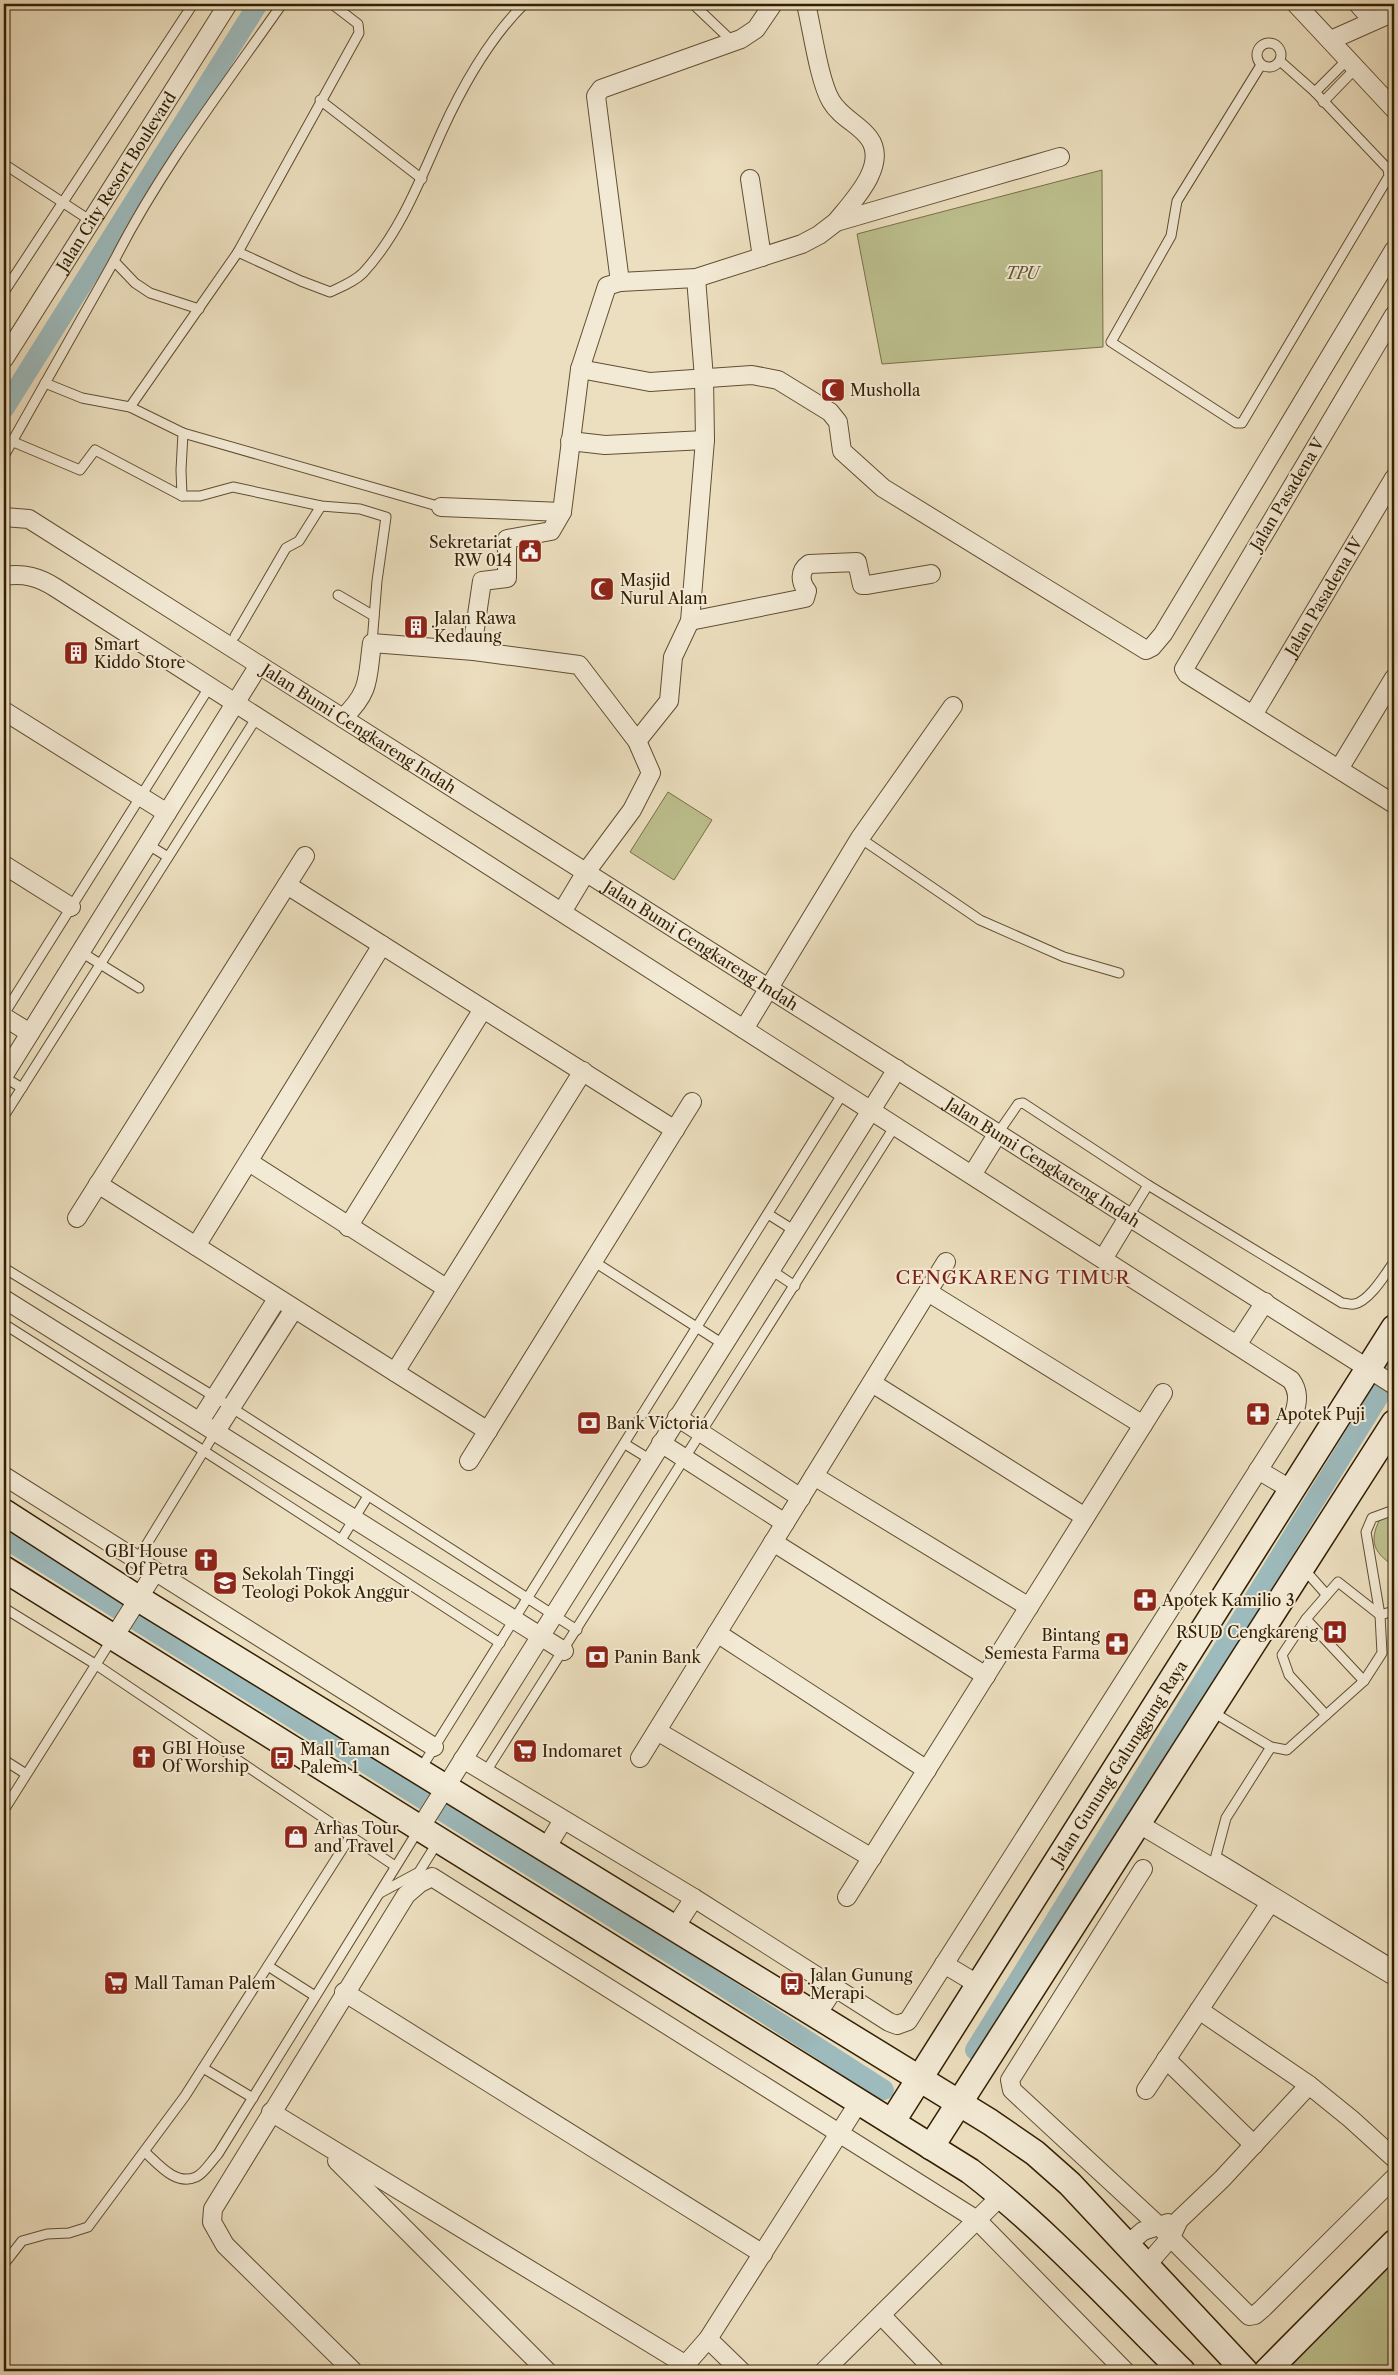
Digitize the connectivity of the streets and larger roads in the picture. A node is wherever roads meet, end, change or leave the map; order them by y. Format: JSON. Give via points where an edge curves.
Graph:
{"nodes":[{"id":1,"x":228,"y":4,"type":"edge"},
{"id":2,"x":773,"y":4,"type":"edge"},
{"id":3,"x":806,"y":4,"type":"edge"},
{"id":4,"x":1296,"y":4,"type":"edge"},
{"id":5,"x":1358,"y":4,"type":"edge"},
{"id":6,"x":1394,"y":12,"type":"edge"},
{"id":7,"x":1373,"y":21,"type":"junction"},
{"id":8,"x":1340,"y":37,"type":"junction"},
{"id":9,"x":1394,"y":109,"type":"edge"},
{"id":10,"x":1060,"y":157,"type":"dead end"},
{"id":11,"x":750,"y":179,"type":"dead end"},
{"id":12,"x":836,"y":222,"type":"junction"},
{"id":13,"x":1394,"y":250,"type":"edge"},
{"id":14,"x":762,"y":257,"type":"junction"},
{"id":15,"x":696,"y":278,"type":"junction"},
{"id":16,"x":620,"y":282,"type":"junction"},
{"id":17,"x":1394,"y":315,"type":"edge"},
{"id":18,"x":4,"y":359,"type":"edge"},
{"id":19,"x":580,"y":370,"type":"junction"},
{"id":20,"x":704,"y":378,"type":"junction"},
{"id":21,"x":705,"y":440,"type":"junction"},
{"id":22,"x":570,"y":441,"type":"junction"},
{"id":23,"x":1394,"y":478,"type":"edge"},
{"id":24,"x":441,"y":507,"type":"road end"},
{"id":25,"x":562,"y":512,"type":"junction"},
{"id":26,"x":4,"y":518,"type":"edge"},
{"id":27,"x":931,"y":574,"type":"dead end"},
{"id":28,"x":4,"y":576,"type":"edge"},
{"id":29,"x":690,"y":621,"type":"junction"},
{"id":30,"x":474,"y":652,"type":"junction"},
{"id":31,"x":259,"y":665,"type":"junction"},
{"id":32,"x":1394,"y":678,"type":"edge"},
{"id":33,"x":236,"y":703,"type":"junction"},
{"id":34,"x":954,"y":706,"type":"dead end"},
{"id":35,"x":4,"y":711,"type":"edge"},
{"id":36,"x":1253,"y":715,"type":"junction"},
{"id":37,"x":343,"y":718,"type":"junction"},
{"id":38,"x":637,"y":741,"type":"junction"},
{"id":39,"x":1339,"y":769,"type":"junction"},
{"id":40,"x":1394,"y":804,"type":"edge"},
{"id":41,"x":166,"y":813,"type":"junction"},
{"id":42,"x":306,"y":856,"type":"dead end"},
{"id":43,"x":4,"y":864,"type":"edge"},
{"id":44,"x":586,"y":872,"type":"junction"},
{"id":45,"x":287,"y":885,"type":"junction"},
{"id":46,"x":71,"y":907,"type":"road end"},
{"id":47,"x":562,"y":912,"type":"junction"},
{"id":48,"x":382,"y":945,"type":"junction"},
{"id":49,"x":770,"y":989,"type":"junction"},
{"id":50,"x":483,"y":1009,"type":"junction"},
{"id":51,"x":4,"y":1015,"type":"edge"},
{"id":52,"x":744,"y":1029,"type":"junction"},
{"id":53,"x":30,"y":1033,"type":"junction"},
{"id":54,"x":897,"y":1069,"type":"junction"},
{"id":55,"x":583,"y":1072,"type":"junction"},
{"id":56,"x":4,"y":1076,"type":"edge"},
{"id":57,"x":692,"y":1102,"type":"dead end"},
{"id":58,"x":870,"y":1110,"type":"junction"},
{"id":59,"x":675,"y":1130,"type":"junction"},
{"id":60,"x":998,"y":1133,"type":"junction"},
{"id":61,"x":249,"y":1162,"type":"junction"},
{"id":62,"x":972,"y":1175,"type":"junction"},
{"id":63,"x":98,"y":1184,"type":"junction"},
{"id":64,"x":1129,"y":1216,"type":"junction"},
{"id":65,"x":77,"y":1218,"type":"dead end"},
{"id":66,"x":348,"y":1227,"type":"junction"},
{"id":67,"x":196,"y":1246,"type":"junction"},
{"id":68,"x":1104,"y":1260,"type":"junction"},
{"id":69,"x":946,"y":1262,"type":"dead end"},
{"id":70,"x":446,"y":1288,"type":"junction"},
{"id":71,"x":928,"y":1292,"type":"junction"},
{"id":72,"x":277,"y":1298,"type":"junction"},
{"id":73,"x":4,"y":1299,"type":"edge"},
{"id":74,"x":1265,"y":1302,"type":"junction"},
{"id":75,"x":294,"y":1309,"type":"junction"},
{"id":76,"x":1394,"y":1328,"type":"edge"},
{"id":77,"x":1237,"y":1346,"type":"junction"},
{"id":78,"x":1373,"y":1371,"type":"junction"},
{"id":79,"x":394,"y":1372,"type":"junction"},
{"id":80,"x":872,"y":1383,"type":"junction"},
{"id":81,"x":1394,"y":1385,"type":"edge"},
{"id":82,"x":1163,"y":1393,"type":"dead end"},
{"id":83,"x":677,"y":1417,"type":"junction"},
{"id":84,"x":200,"y":1421,"type":"junction"},
{"id":85,"x":1394,"y":1424,"type":"edge"},
{"id":86,"x":1143,"y":1425,"type":"junction"},
{"id":87,"x":216,"y":1431,"type":"junction"},
{"id":88,"x":488,"y":1431,"type":"junction"},
{"id":89,"x":661,"y":1443,"type":"junction"},
{"id":90,"x":469,"y":1461,"type":"dead end"},
{"id":91,"x":1258,"y":1470,"type":"junction"},
{"id":92,"x":4,"y":1476,"type":"edge"},
{"id":93,"x":814,"y":1476,"type":"junction"},
{"id":94,"x":1292,"y":1490,"type":"junction"},
{"id":95,"x":801,"y":1498,"type":"junction"},
{"id":96,"x":4,"y":1512,"type":"edge"},
{"id":97,"x":1085,"y":1518,"type":"junction"},
{"id":98,"x":785,"y":1524,"type":"junction"},
{"id":99,"x":773,"y":1542,"type":"junction"},
{"id":100,"x":4,"y":1569,"type":"edge"},
{"id":101,"x":155,"y":1572,"type":"junction"},
{"id":102,"x":136,"y":1603,"type":"junction"},
{"id":103,"x":1029,"y":1608,"type":"junction"},
{"id":104,"x":118,"y":1632,"type":"junction"},
{"id":105,"x":717,"y":1633,"type":"junction"},
{"id":106,"x":541,"y":1637,"type":"junction"},
{"id":107,"x":564,"y":1651,"type":"road end"},
{"id":108,"x":986,"y":1676,"type":"junction"},
{"id":109,"x":657,"y":1731,"type":"junction"},
{"id":110,"x":434,"y":1747,"type":"road end"},
{"id":111,"x":640,"y":1758,"type":"dead end"},
{"id":112,"x":464,"y":1760,"type":"junction"},
{"id":113,"x":927,"y":1770,"type":"junction"},
{"id":114,"x":443,"y":1792,"type":"junction"},
{"id":115,"x":563,"y":1820,"type":"junction"},
{"id":116,"x":1139,"y":1824,"type":"junction"},
{"id":117,"x":428,"y":1829,"type":"junction"},
{"id":118,"x":545,"y":1850,"type":"junction"},
{"id":119,"x":872,"y":1858,"type":"junction"},
{"id":120,"x":1143,"y":1869,"type":"dead end"},
{"id":121,"x":847,"y":1897,"type":"dead end"},
{"id":122,"x":694,"y":1898,"type":"junction"},
{"id":123,"x":1270,"y":1902,"type":"junction"},
{"id":124,"x":674,"y":1929,"type":"junction"},
{"id":125,"x":944,"y":1964,"type":"junction"},
{"id":126,"x":1394,"y":1976,"type":"edge"},
{"id":127,"x":978,"y":1985,"type":"junction"},
{"id":128,"x":835,"y":1987,"type":"junction"},
{"id":129,"x":344,"y":1992,"type":"junction"},
{"id":130,"x":1023,"y":2005,"type":"junction"},
{"id":131,"x":1199,"y":2010,"type":"junction"},
{"id":132,"x":816,"y":2016,"type":"junction"},
{"id":133,"x":1048,"y":2019,"type":"junction"},
{"id":134,"x":1166,"y":2059,"type":"junction"},
{"id":135,"x":920,"y":2080,"type":"junction"},
{"id":136,"x":1309,"y":2085,"type":"junction"},
{"id":137,"x":1146,"y":2090,"type":"dead end"},
{"id":138,"x":859,"y":2102,"type":"junction"},
{"id":139,"x":959,"y":2104,"type":"junction"},
{"id":140,"x":271,"y":2112,"type":"junction"},
{"id":141,"x":892,"y":2122,"type":"junction"},
{"id":142,"x":838,"y":2134,"type":"junction"},
{"id":143,"x":317,"y":2141,"type":"junction"},
{"id":144,"x":1254,"y":2145,"type":"junction"},
{"id":145,"x":931,"y":2147,"type":"junction"},
{"id":146,"x":1394,"y":2158,"type":"edge"},
{"id":147,"x":1394,"y":2178,"type":"edge"},
{"id":148,"x":1002,"y":2195,"type":"junction"},
{"id":149,"x":977,"y":2220,"type":"junction"},
{"id":150,"x":1165,"y":2232,"type":"junction"},
{"id":151,"x":1394,"y":2243,"type":"edge"},
{"id":152,"x":1127,"y":2245,"type":"junction"},
{"id":153,"x":763,"y":2254,"type":"junction"},
{"id":154,"x":1146,"y":2266,"type":"junction"},
{"id":155,"x":881,"y":2315,"type":"junction"},
{"id":156,"x":708,"y":2339,"type":"junction"},
{"id":157,"x":683,"y":2368,"type":"edge"},
{"id":158,"x":353,"y":2371,"type":"edge"},
{"id":159,"x":547,"y":2371,"type":"edge"},
{"id":160,"x":741,"y":2371,"type":"edge"},
{"id":161,"x":824,"y":2371,"type":"edge"},
{"id":162,"x":936,"y":2371,"type":"edge"},
{"id":163,"x":1124,"y":2371,"type":"edge"},
{"id":164,"x":1182,"y":2371,"type":"edge"},
{"id":165,"x":1245,"y":2371,"type":"edge"},
{"id":166,"x":1266,"y":2371,"type":"edge"}],
"edges":[{"from":1,"to":18,"type":"street","name":"Jalan City Resort Boulevard"},
{"from":2,"to":16,"type":"street","via":[[756,29],[733,42],[601,89],[596,96]]},
{"from":3,"to":12,"type":"street","via":[[830,100],[840,114],[869,137],[874,149],[874,160],[865,183]]},
{"from":4,"to":8,"type":"street"},
{"from":5,"to":7,"type":"street"},
{"from":6,"to":7,"type":"street"},
{"from":7,"to":8,"type":"street"},
{"from":8,"to":9,"type":"street","via":[[1352,64]]},
{"from":10,"to":12,"type":"street"},
{"from":11,"to":14,"type":"street"},
{"from":12,"to":14,"type":"street","via":[[802,244]]},
{"from":13,"to":20,"type":"street","via":[[1163,634],[1146,650],[883,488],[842,451],[838,422],[830,412],[778,380],[752,375]]},
{"from":14,"to":15,"type":"street"},
{"from":15,"to":16,"type":"street"},
{"from":15,"to":20,"type":"street"},
{"from":16,"to":19,"type":"street","via":[[607,286]]},
{"from":17,"to":36,"type":"street","name":"Jalan Pasadena V","via":[[1184,669]]},
{"from":19,"to":20,"type":"street","via":[[650,382]]},
{"from":19,"to":22,"type":"street"},
{"from":20,"to":21,"type":"street"},
{"from":21,"to":22,"type":"street","via":[[605,445]]},
{"from":21,"to":29,"type":"street"},
{"from":22,"to":25,"type":"street"},
{"from":23,"to":36,"type":"street","name":"Jalan Pasadena IV"},
{"from":24,"to":25,"type":"street"},
{"from":25,"to":30,"type":"street","via":[[551,531],[507,539],[507,578],[482,581]]},
{"from":26,"to":31,"type":"street","name":"Jalan Bumi Cengkareng Indah","via":[[28,519]]},
{"from":27,"to":29,"type":"street","via":[[867,586],[860,582],[857,562],[809,564],[801,578],[807,590],[805,598]]},
{"from":28,"to":33,"type":"street","via":[[20,574],[42,580]]},
{"from":29,"to":38,"type":"street","via":[[673,657],[669,701]]},
{"from":30,"to":37,"type":"street","via":[[372,643],[365,691]]},
{"from":30,"to":38,"type":"street","via":[[579,665]]},
{"from":31,"to":33,"type":"street"},
{"from":31,"to":37,"type":"street","name":"Jalan Bumi Cengkareng Indah"},
{"from":32,"to":39,"type":"street"},
{"from":33,"to":41,"type":"street"},
{"from":33,"to":47,"type":"street"},
{"from":34,"to":49,"type":"street","via":[[860,838]]},
{"from":35,"to":41,"type":"street"},
{"from":36,"to":39,"type":"street"},
{"from":37,"to":44,"type":"street","name":"Jalan Bumi Cengkareng Indah"},
{"from":38,"to":44,"type":"street","via":[[651,772],[632,810]]},
{"from":39,"to":40,"type":"street"},
{"from":41,"to":53,"type":"street"},
{"from":42,"to":45,"type":"street"},
{"from":43,"to":46,"type":"street"},
{"from":44,"to":47,"type":"street"},
{"from":44,"to":49,"type":"street","name":"Jalan Bumi Cengkareng Indah"},
{"from":45,"to":48,"type":"street"},
{"from":45,"to":63,"type":"street"},
{"from":47,"to":52,"type":"street"},
{"from":48,"to":50,"type":"street"},
{"from":48,"to":61,"type":"street"},
{"from":49,"to":52,"type":"street"},
{"from":49,"to":54,"type":"street","name":"Jalan Bumi Cengkareng Indah"},
{"from":50,"to":55,"type":"street"},
{"from":50,"to":66,"type":"street"},
{"from":51,"to":53,"type":"street"},
{"from":52,"to":58,"type":"street"},
{"from":53,"to":56,"type":"street"},
{"from":54,"to":58,"type":"street"},
{"from":54,"to":60,"type":"street","name":"Jalan Bumi Cengkareng Indah"},
{"from":55,"to":59,"type":"street"},
{"from":55,"to":70,"type":"street"},
{"from":57,"to":59,"type":"street"},
{"from":58,"to":62,"type":"street"},
{"from":58,"to":83,"type":"street"},
{"from":59,"to":88,"type":"street"},
{"from":60,"to":62,"type":"street"},
{"from":60,"to":64,"type":"street","name":"Jalan Bumi Cengkareng Indah"},
{"from":61,"to":66,"type":"street"},
{"from":61,"to":67,"type":"street"},
{"from":62,"to":68,"type":"street"},
{"from":63,"to":65,"type":"street"},
{"from":63,"to":67,"type":"street"},
{"from":64,"to":68,"type":"street"},
{"from":64,"to":74,"type":"street","name":"Jalan Bumi Cengkareng Indah"},
{"from":66,"to":70,"type":"street"},
{"from":67,"to":72,"type":"street"},
{"from":68,"to":77,"type":"street"},
{"from":69,"to":71,"type":"street"},
{"from":70,"to":79,"type":"street"},
{"from":71,"to":80,"type":"street"},
{"from":71,"to":86,"type":"street"},
{"from":72,"to":75,"type":"street"},
{"from":72,"to":84,"type":"street"},
{"from":73,"to":84,"type":"street"},
{"from":74,"to":77,"type":"street"},
{"from":74,"to":78,"type":"street","name":"Jalan Bumi Cengkareng Indah"},
{"from":75,"to":79,"type":"street"},
{"from":75,"to":87,"type":"street"},
{"from":76,"to":78,"type":"street","name":"Jalan Gunung Galunggung Raya"},
{"from":77,"to":91,"type":"street","via":[[1291,1380],[1298,1396],[1294,1414]]},
{"from":78,"to":81,"type":"street","name":"Jalan Bumi Cengkareng Indah"},
{"from":78,"to":94,"type":"street","name":"Jalan Gunung Galunggung Raya"},
{"from":79,"to":88,"type":"street"},
{"from":80,"to":93,"type":"street"},
{"from":80,"to":97,"type":"street"},
{"from":82,"to":86,"type":"street"},
{"from":83,"to":89,"type":"street"},
{"from":83,"to":95,"type":"street"},
{"from":84,"to":87,"type":"street"},
{"from":85,"to":116,"type":"street"},
{"from":86,"to":97,"type":"street"},
{"from":87,"to":106,"type":"street"},
{"from":88,"to":90,"type":"street"},
{"from":89,"to":98,"type":"street"},
{"from":89,"to":106,"type":"street"},
{"from":91,"to":94,"type":"street"},
{"from":91,"to":125,"type":"street"},
{"from":92,"to":101,"type":"street"},
{"from":93,"to":95,"type":"street"},
{"from":93,"to":103,"type":"street"},
{"from":94,"to":127,"type":"street","name":"Jalan Gunung Galunggung Raya"},
{"from":95,"to":98,"type":"street"},
{"from":96,"to":102,"type":"street"},
{"from":97,"to":103,"type":"street"},
{"from":98,"to":99,"type":"street"},
{"from":99,"to":105,"type":"street"},
{"from":99,"to":108,"type":"street"},
{"from":100,"to":104,"type":"street"},
{"from":101,"to":102,"type":"street"},
{"from":101,"to":110,"type":"street"},
{"from":102,"to":104,"type":"street"},
{"from":102,"to":114,"type":"street","via":[[419,1772]]},
{"from":103,"to":108,"type":"street"},
{"from":104,"to":117,"type":"street"},
{"from":105,"to":109,"type":"street"},
{"from":105,"to":113,"type":"street"},
{"from":106,"to":107,"type":"street"},
{"from":106,"to":112,"type":"street"},
{"from":108,"to":113,"type":"street"},
{"from":109,"to":111,"type":"street"},
{"from":109,"to":119,"type":"street"},
{"from":112,"to":114,"type":"street"},
{"from":112,"to":115,"type":"street"},
{"from":113,"to":119,"type":"street"},
{"from":114,"to":117,"type":"street"},
{"from":114,"to":118,"type":"street"},
{"from":115,"to":118,"type":"street"},
{"from":115,"to":122,"type":"street"},
{"from":116,"to":123,"type":"street","via":[[1214,1862]]},
{"from":116,"to":130,"type":"street"},
{"from":117,"to":138,"type":"street"},
{"from":118,"to":124,"type":"street"},
{"from":119,"to":121,"type":"street"},
{"from":120,"to":133,"type":"street"},
{"from":122,"to":124,"type":"street"},
{"from":122,"to":128,"type":"street"},
{"from":123,"to":126,"type":"street"},
{"from":123,"to":131,"type":"street"},
{"from":124,"to":132,"type":"street"},
{"from":125,"to":127,"type":"street"},
{"from":125,"to":128,"type":"street","via":[[908,2021],[897,2025]]},
{"from":127,"to":135,"type":"street","name":"Jalan Gunung Galunggung Raya"},
{"from":128,"to":132,"type":"street"},
{"from":129,"to":140,"type":"street"},
{"from":129,"to":142,"type":"street","via":[[406,1894],[432,1877]]},
{"from":129,"to":153,"type":"street"},
{"from":130,"to":133,"type":"street"},
{"from":130,"to":139,"type":"street"},
{"from":131,"to":134,"type":"street"},
{"from":131,"to":136,"type":"street"},
{"from":132,"to":135,"type":"street"},
{"from":133,"to":150,"type":"street","via":[[1010,2080],[1012,2090]]},
{"from":134,"to":137,"type":"street"},
{"from":134,"to":144,"type":"street"},
{"from":135,"to":139,"type":"street"},
{"from":135,"to":141,"type":"street","name":"Jalan Gunung Galunggung Raya"},
{"from":136,"to":144,"type":"street"},
{"from":136,"to":146,"type":"street"},
{"from":138,"to":141,"type":"street"},
{"from":138,"to":142,"type":"street"},
{"from":139,"to":145,"type":"street"},
{"from":139,"to":152,"type":"street","via":[[1035,2152]]},
{"from":140,"to":143,"type":"street"},
{"from":140,"to":158,"type":"street","via":[[212,2209],[212,2222],[225,2245]]},
{"from":141,"to":145,"type":"street"},
{"from":142,"to":149,"type":"street"},
{"from":142,"to":153,"type":"street"},
{"from":143,"to":157,"type":"street"},
{"from":143,"to":159,"type":"street"},
{"from":144,"to":150,"type":"street"},
{"from":145,"to":148,"type":"street"},
{"from":147,"to":150,"type":"street","via":[[1255,2315],[1244,2313]]},
{"from":148,"to":149,"type":"street"},
{"from":148,"to":164,"type":"street"},
{"from":149,"to":155,"type":"street"},
{"from":149,"to":163,"type":"street"},
{"from":150,"to":152,"type":"street","via":[[1143,2231]]},
{"from":150,"to":154,"type":"street"},
{"from":151,"to":166,"type":"street"},
{"from":152,"to":154,"type":"street"},
{"from":153,"to":156,"type":"street"},
{"from":154,"to":165,"type":"street"},
{"from":155,"to":161,"type":"street"},
{"from":155,"to":162,"type":"street"},
{"from":156,"to":157,"type":"street"},
{"from":156,"to":160,"type":"street"}]}
